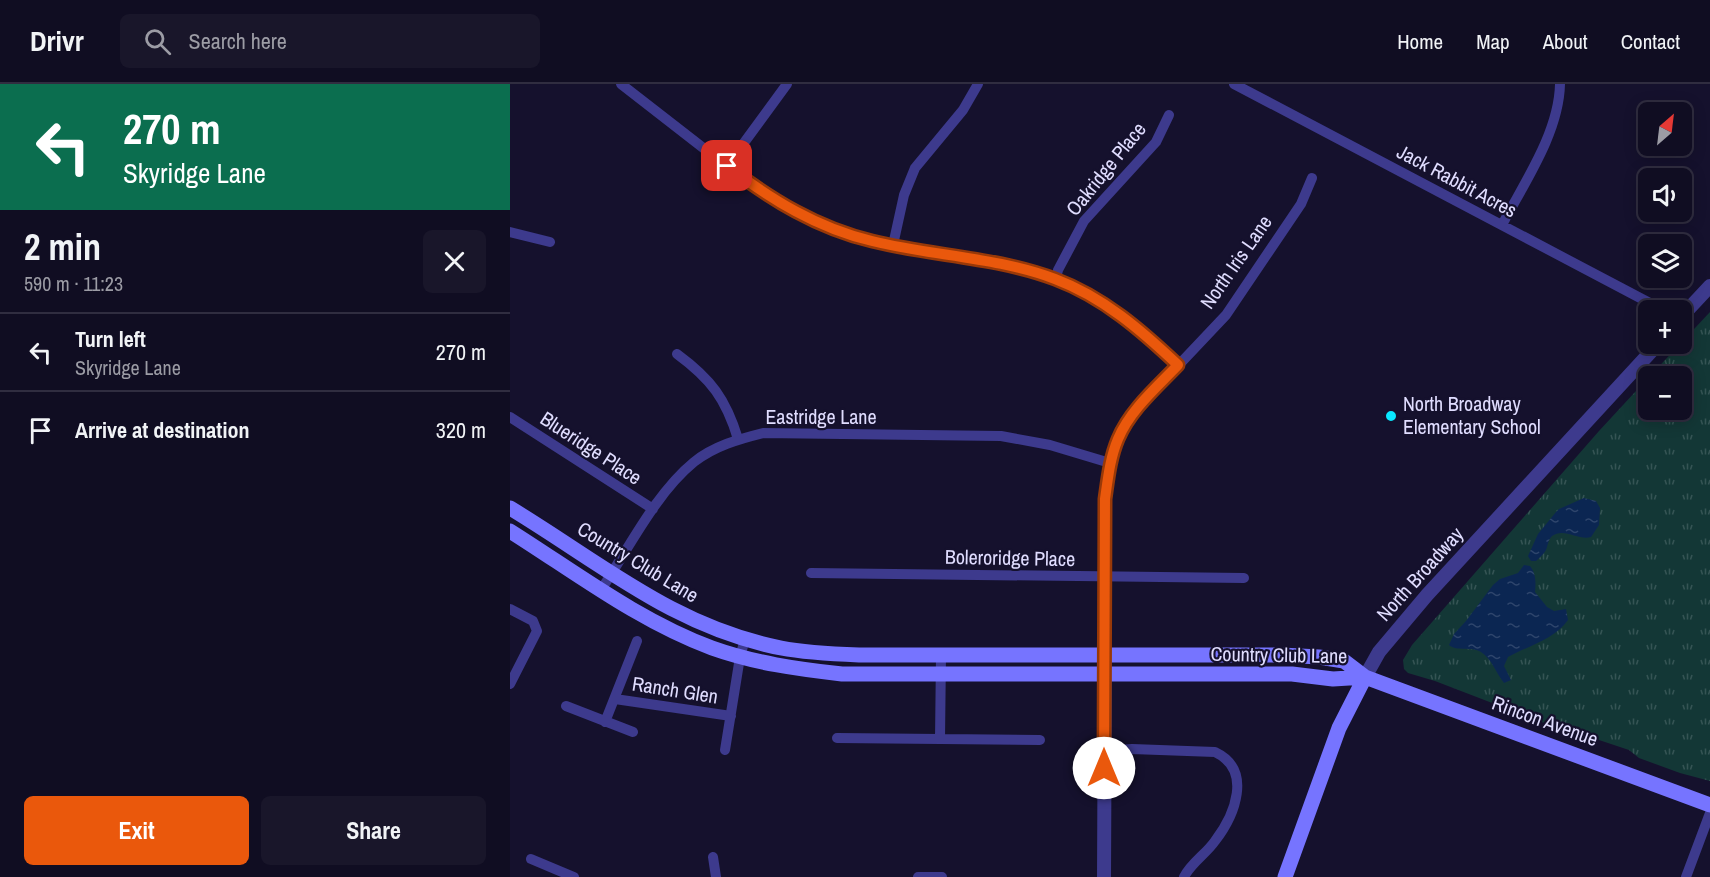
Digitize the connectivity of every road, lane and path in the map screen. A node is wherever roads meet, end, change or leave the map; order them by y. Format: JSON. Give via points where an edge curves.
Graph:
{"nodes":[{"id":1,"x":621,"y":84,"type":"edge"},
{"id":2,"x":787,"y":84,"type":"edge"},
{"id":3,"x":978,"y":84,"type":"edge"},
{"id":4,"x":1234,"y":84,"type":"edge"},
{"id":5,"x":1560,"y":84,"type":"edge"},
{"id":6,"x":1169,"y":115,"type":"dead end"},
{"id":7,"x":727,"y":166,"type":"junction"},
{"id":8,"x":1312,"y":178,"type":"dead end"},
{"id":9,"x":1502,"y":225,"type":"junction"},
{"id":10,"x":510,"y":232,"type":"edge"},
{"id":11,"x":550,"y":243,"type":"dead end"},
{"id":12,"x":893,"y":245,"type":"junction"},
{"id":13,"x":1056,"y":279,"type":"junction"},
{"id":14,"x":1710,"y":286,"type":"edge"},
{"id":15,"x":1644,"y":300,"type":"edge"},
{"id":16,"x":1692,"y":305,"type":"edge"},
{"id":17,"x":677,"y":354,"type":"dead end"},
{"id":18,"x":1649,"y":354,"type":"edge"},
{"id":19,"x":1178,"y":365,"type":"junction"},
{"id":20,"x":510,"y":417,"type":"edge"},
{"id":21,"x":738,"y":439,"type":"junction"},
{"id":22,"x":1110,"y":463,"type":"junction"},
{"id":23,"x":510,"y":508,"type":"edge"},
{"id":24,"x":653,"y":509,"type":"junction"},
{"id":25,"x":510,"y":531,"type":"edge"},
{"id":26,"x":811,"y":573,"type":"dead end"},
{"id":27,"x":612,"y":574,"type":"junction"},
{"id":28,"x":1105,"y":577,"type":"junction"},
{"id":29,"x":1244,"y":578,"type":"dead end"},
{"id":30,"x":601,"y":590,"type":"junction"},
{"id":31,"x":510,"y":609,"type":"edge"},
{"id":32,"x":745,"y":639,"type":"junction"},
{"id":33,"x":637,"y":641,"type":"dead end"},
{"id":34,"x":941,"y":655,"type":"junction"},
{"id":35,"x":1105,"y":655,"type":"junction"},
{"id":36,"x":740,"y":657,"type":"junction"},
{"id":37,"x":1105,"y":674,"type":"junction"},
{"id":38,"x":941,"y":675,"type":"junction"},
{"id":39,"x":1365,"y":677,"type":"junction"},
{"id":40,"x":510,"y":684,"type":"edge"},
{"id":41,"x":615,"y":699,"type":"junction"},
{"id":42,"x":566,"y":706,"type":"dead end"},
{"id":43,"x":730,"y":716,"type":"junction"},
{"id":44,"x":605,"y":722,"type":"junction"},
{"id":45,"x":633,"y":732,"type":"dead end"},
{"id":46,"x":837,"y":738,"type":"dead end"},
{"id":47,"x":940,"y":739,"type":"junction"},
{"id":48,"x":1040,"y":740,"type":"dead end"},
{"id":49,"x":725,"y":750,"type":"dead end"},
{"id":50,"x":1104,"y":751,"type":"junction"},
{"id":51,"x":1710,"y":805,"type":"edge"},
{"id":52,"x":1710,"y":813,"type":"edge"},
{"id":53,"x":713,"y":857,"type":"dead end"},
{"id":54,"x":531,"y":859,"type":"dead end"},
{"id":55,"x":574,"y":877,"type":"edge"},
{"id":56,"x":716,"y":877,"type":"edge"},
{"id":57,"x":918,"y":877,"type":"edge"},
{"id":58,"x":930,"y":877,"type":"edge"},
{"id":59,"x":942,"y":877,"type":"edge"},
{"id":60,"x":1104,"y":877,"type":"edge"},
{"id":61,"x":1184,"y":877,"type":"edge"},
{"id":62,"x":1285,"y":877,"type":"edge"},
{"id":63,"x":1686,"y":877,"type":"edge"}],
"edges":[{"from":1,"to":7,"type":"street"},
{"from":2,"to":7,"type":"street"},
{"from":3,"to":12,"type":"street","via":[[963,110],[915,168],[904,195]]},
{"from":4,"to":9,"type":"street","name":"Jack Rabbit Acres"},
{"from":5,"to":9,"type":"street","via":[[1548,138]]},
{"from":6,"to":13,"type":"street","name":"Oakridge Place","via":[[1156,142],[1084,221]]},
{"from":7,"to":12,"type":"street","via":[[765,195],[807,219]]},
{"from":8,"to":19,"type":"street","name":"North Iris Lane","via":[[1301,204],[1226,315]]},
{"from":9,"to":15,"type":"street","name":"Jack Rabbit Acres"},
{"from":10,"to":11,"type":"street"},
{"from":12,"to":13,"type":"street","via":[[1016,267]]},
{"from":13,"to":19,"type":"street","via":[[1102,301],[1147,334]]},
{"from":14,"to":16,"type":"street"},
{"from":17,"to":21,"type":"street","via":[[718,391]]},
{"from":18,"to":39,"type":"street","name":"North Broadway","via":[[1427,595],[1379,652]]},
{"from":19,"to":22,"type":"street","name":"North Iris Lane","via":[[1125,425]]},
{"from":20,"to":24,"type":"street","name":"Blueridge Place"},
{"from":21,"to":22,"type":"street","name":"Eastridge Lane","via":[[763,433],[1001,436],[1050,445]]},
{"from":21,"to":24,"type":"street","name":"Eastridge Lane","via":[[695,461]]},
{"from":22,"to":28,"type":"street","name":"North Iris Lane","via":[[1105,499]]},
{"from":23,"to":27,"type":"main road","name":"Country Club Lane"},
{"from":24,"to":27,"type":"street","name":"Eastridge Lane"},
{"from":25,"to":30,"type":"main road","name":"Country Club Lane"},
{"from":26,"to":28,"type":"street","name":"Boleroridge Place"},
{"from":27,"to":30,"type":"street","name":"Eastridge Lane"},
{"from":27,"to":32,"type":"main road","name":"Country Club Lane","via":[[703,625]]},
{"from":28,"to":29,"type":"street","name":"Boleroridge Place"},
{"from":28,"to":35,"type":"street","name":"North Iris Lane"},
{"from":30,"to":36,"type":"main road","name":"Country Club Lane","via":[[648,619]]},
{"from":31,"to":40,"type":"street","via":[[533,621],[537,631]]},
{"from":32,"to":34,"type":"main road","name":"Country Club Lane","via":[[816,653]]},
{"from":32,"to":36,"type":"street","name":"Ranch Glen"},
{"from":33,"to":41,"type":"street"},
{"from":34,"to":35,"type":"main road","name":"Country Club Lane"},
{"from":34,"to":38,"type":"street"},
{"from":35,"to":37,"type":"street","name":"North Iris Lane"},
{"from":35,"to":39,"type":"main road","name":"Country Club Lane","via":[[1319,657],[1344,662]]},
{"from":36,"to":38,"type":"main road","name":"Country Club Lane","via":[[842,674]]},
{"from":36,"to":43,"type":"street","name":"Ranch Glen"},
{"from":37,"to":38,"type":"main road","name":"Country Club Lane"},
{"from":37,"to":39,"type":"main road","name":"Country Club Lane"},
{"from":37,"to":50,"type":"street","name":"North Iris Lane"},
{"from":38,"to":47,"type":"street"},
{"from":39,"to":51,"type":"main road","name":"Rincon Avenue"},
{"from":39,"to":62,"type":"main road","name":"North Broadway","via":[[1340,728]]},
{"from":41,"to":43,"type":"street","name":"Ranch Glen"},
{"from":41,"to":44,"type":"street"},
{"from":42,"to":44,"type":"street"},
{"from":43,"to":49,"type":"street","name":"Ranch Glen"},
{"from":44,"to":45,"type":"street"},
{"from":46,"to":47,"type":"street"},
{"from":47,"to":48,"type":"street"},
{"from":50,"to":60,"type":"street","name":"North Iris Lane"},
{"from":50,"to":61,"type":"street","via":[[1215,752],[1236,770],[1234,807],[1216,840]]},
{"from":52,"to":63,"type":"street"},
{"from":53,"to":56,"type":"street"},
{"from":54,"to":55,"type":"street"},
{"from":57,"to":58,"type":"street"},
{"from":58,"to":59,"type":"street"}]}
